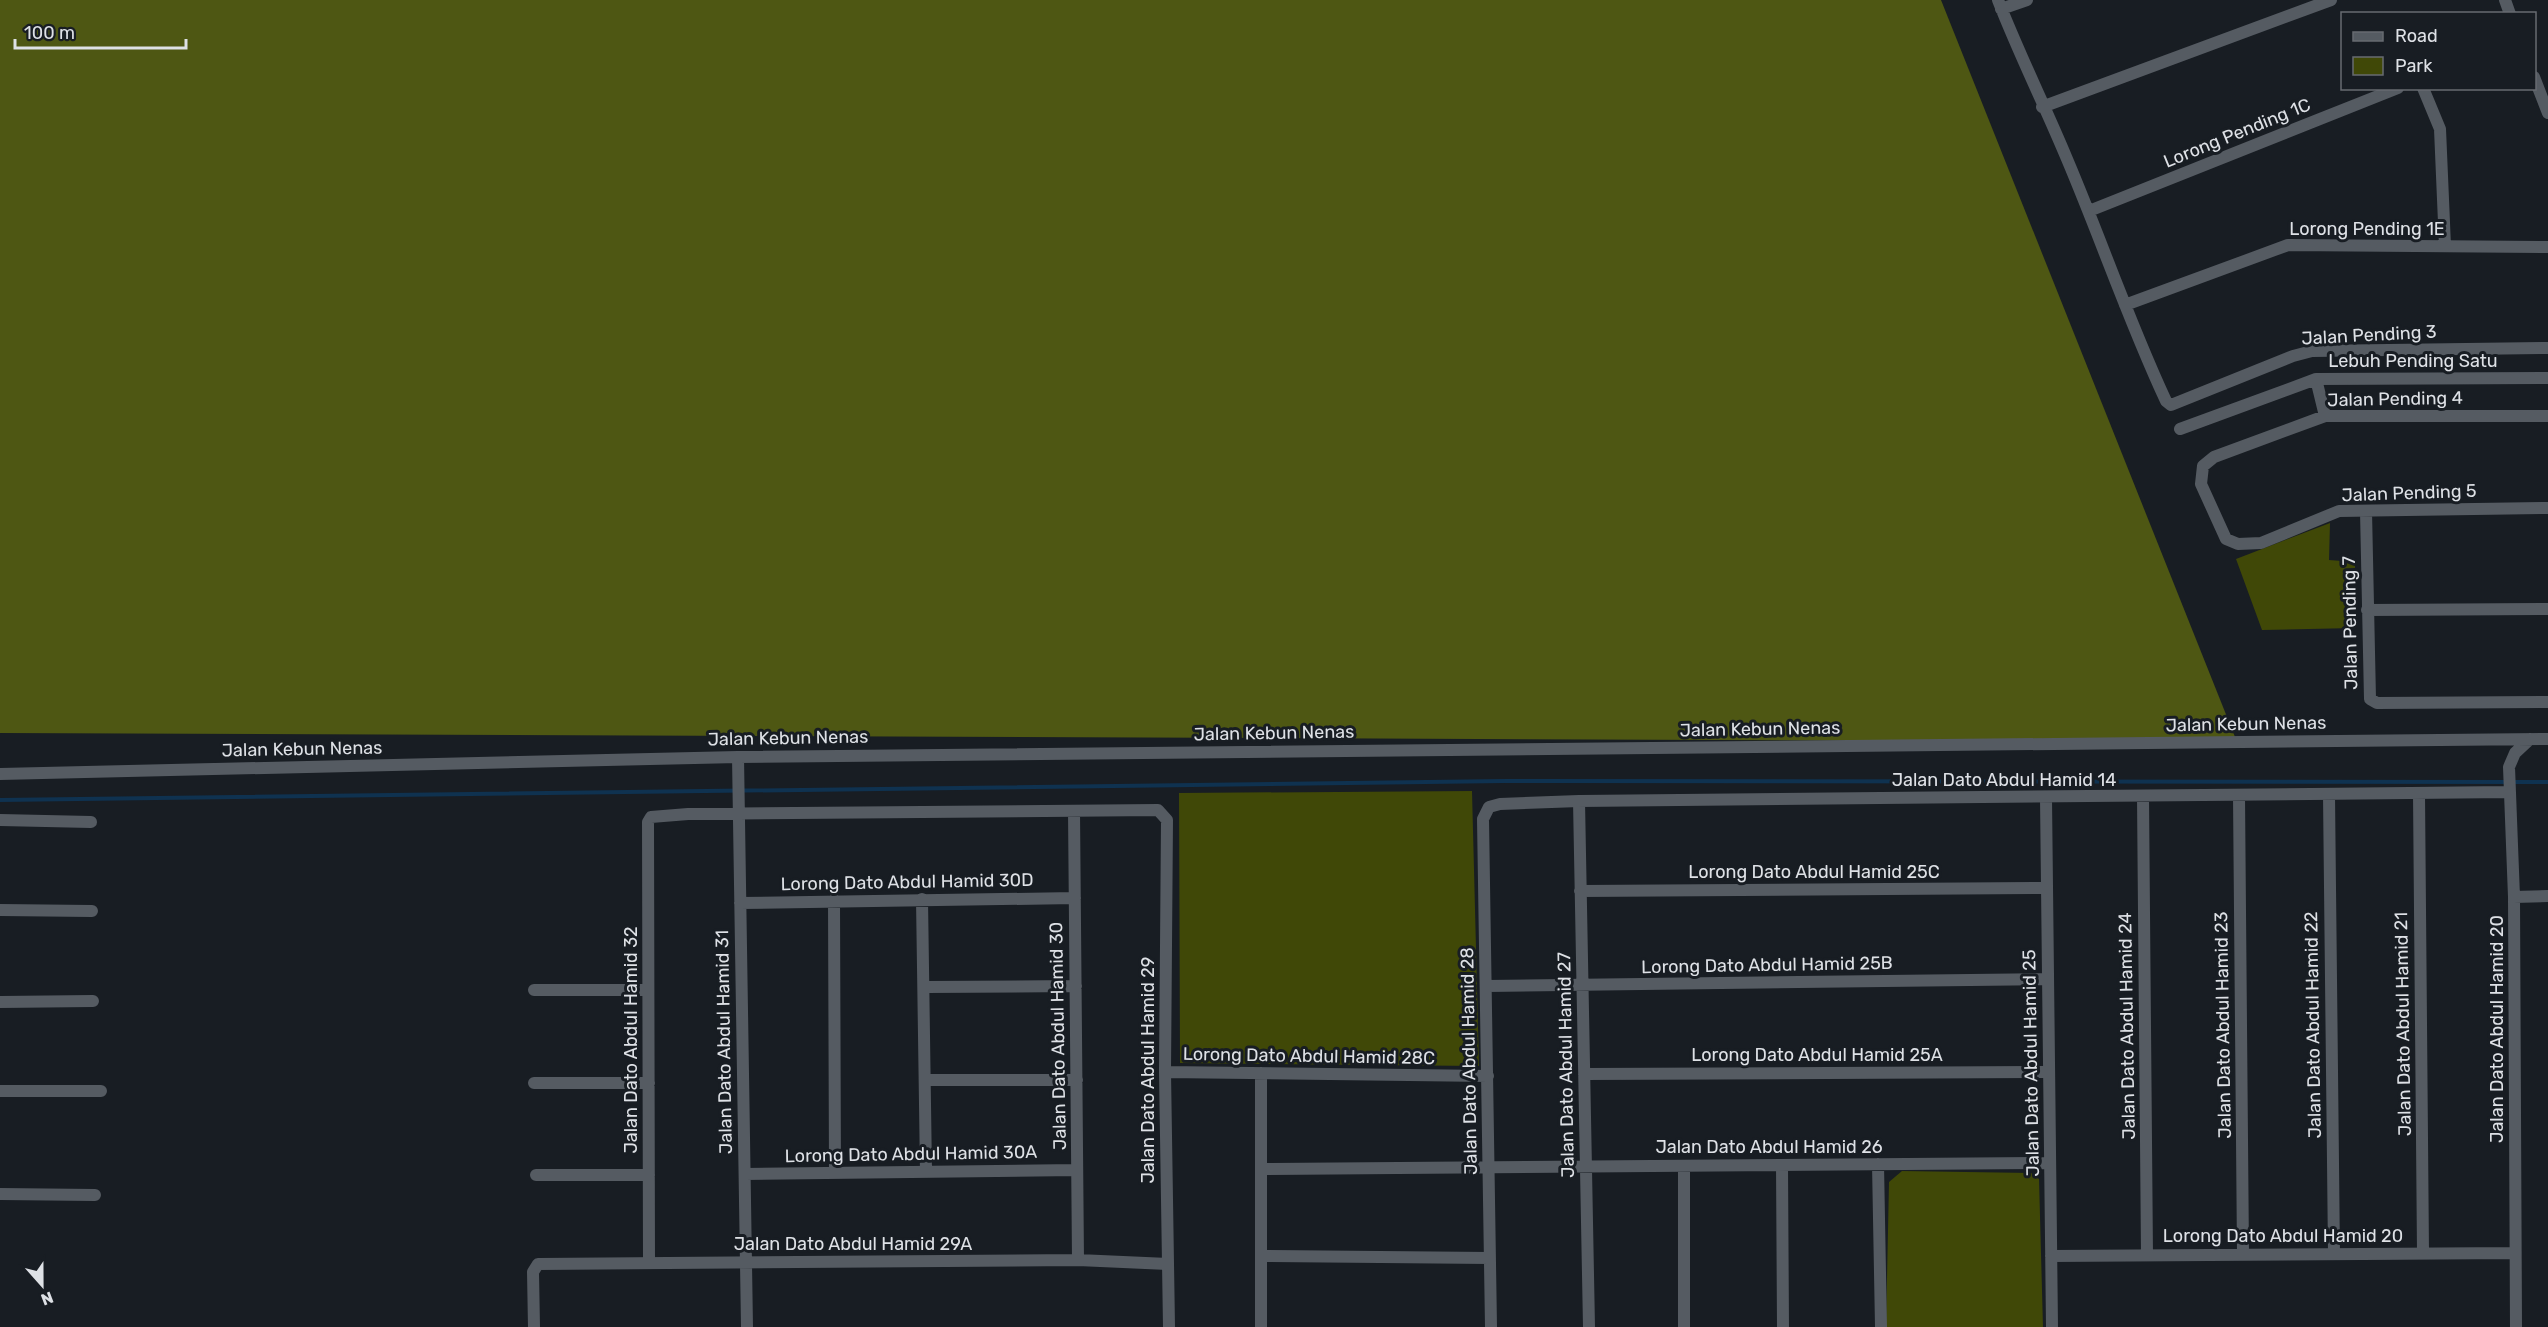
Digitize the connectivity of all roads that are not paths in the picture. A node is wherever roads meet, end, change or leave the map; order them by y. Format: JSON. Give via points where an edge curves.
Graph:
{"nodes":[{"id":1,"x":2027,"y":0,"type":"edge"},
{"id":2,"x":2331,"y":0,"type":"edge"},
{"id":3,"x":2000,"y":5,"type":"edge"},
{"id":4,"x":2536,"y":80,"type":"edge"},
{"id":5,"x":2393,"y":90,"type":"edge"},
{"id":6,"x":2424,"y":90,"type":"edge"},
{"id":7,"x":2042,"y":107,"type":"junction"},
{"id":8,"x":2548,"y":113,"type":"edge"},
{"id":9,"x":2089,"y":211,"type":"junction"},
{"id":10,"x":2445,"y":246,"type":"junction"},
{"id":11,"x":2548,"y":247,"type":"edge"},
{"id":12,"x":2125,"y":304,"type":"junction"},
{"id":13,"x":2548,"y":348,"type":"edge"},
{"id":14,"x":2548,"y":378,"type":"edge"},
{"id":15,"x":2316,"y":379,"type":"junction"},
{"id":16,"x":2325,"y":416,"type":"junction"},
{"id":17,"x":2548,"y":416,"type":"edge"},
{"id":18,"x":2180,"y":429,"type":"dead end"},
{"id":19,"x":2214,"y":457,"type":"joint"},
{"id":20,"x":2548,"y":508,"type":"edge"},
{"id":21,"x":2366,"y":511,"type":"junction"},
{"id":22,"x":2548,"y":609,"type":"edge"},
{"id":23,"x":2367,"y":610,"type":"junction"},
{"id":24,"x":2548,"y":702,"type":"edge"},
{"id":25,"x":2530,"y":739,"type":"junction"},
{"id":26,"x":2548,"y":739,"type":"edge"},
{"id":27,"x":738,"y":757,"type":"junction"},
{"id":28,"x":0,"y":774,"type":"edge"},
{"id":29,"x":2509,"y":792,"type":"junction"},
{"id":30,"x":2419,"y":794,"type":"junction"},
{"id":31,"x":2329,"y":795,"type":"junction"},
{"id":32,"x":2239,"y":796,"type":"junction"},
{"id":33,"x":2143,"y":797,"type":"junction"},
{"id":34,"x":2046,"y":798,"type":"junction"},
{"id":35,"x":1579,"y":801,"type":"junction"},
{"id":36,"x":1500,"y":804,"type":"joint"},
{"id":37,"x":1074,"y":811,"type":"junction"},
{"id":38,"x":738,"y":814,"type":"junction"},
{"id":39,"x":0,"y":820,"type":"edge"},
{"id":40,"x":91,"y":822,"type":"dead end"},
{"id":41,"x":2047,"y":888,"type":"junction"},
{"id":42,"x":1580,"y":891,"type":"junction"},
{"id":43,"x":2548,"y":896,"type":"edge"},
{"id":44,"x":2514,"y":897,"type":"junction"},
{"id":45,"x":1075,"y":898,"type":"junction"},
{"id":46,"x":922,"y":899,"type":"junction"},
{"id":47,"x":834,"y":900,"type":"junction"},
{"id":48,"x":740,"y":903,"type":"junction"},
{"id":49,"x":0,"y":910,"type":"edge"},
{"id":50,"x":92,"y":911,"type":"dead end"},
{"id":51,"x":2048,"y":979,"type":"junction"},
{"id":52,"x":1582,"y":985,"type":"junction"},
{"id":53,"x":1076,"y":986,"type":"junction"},
{"id":54,"x":1487,"y":986,"type":"junction"},
{"id":55,"x":926,"y":987,"type":"junction"},
{"id":56,"x":534,"y":990,"type":"dead end"},
{"id":57,"x":648,"y":990,"type":"junction"},
{"id":58,"x":93,"y":1001,"type":"dead end"},
{"id":59,"x":0,"y":1002,"type":"edge"},
{"id":60,"x":1165,"y":1072,"type":"junction"},
{"id":61,"x":2049,"y":1072,"type":"junction"},
{"id":62,"x":1261,"y":1073,"type":"junction"},
{"id":63,"x":1584,"y":1074,"type":"junction"},
{"id":64,"x":1488,"y":1076,"type":"junction"},
{"id":65,"x":926,"y":1080,"type":"junction"},
{"id":66,"x":1077,"y":1080,"type":"junction"},
{"id":67,"x":534,"y":1083,"type":"dead end"},
{"id":68,"x":649,"y":1083,"type":"junction"},
{"id":69,"x":0,"y":1091,"type":"edge"},
{"id":70,"x":102,"y":1091,"type":"dead end"},
{"id":71,"x":2050,"y":1163,"type":"junction"},
{"id":72,"x":1878,"y":1164,"type":"junction"},
{"id":73,"x":1585,"y":1165,"type":"junction"},
{"id":74,"x":1782,"y":1165,"type":"junction"},
{"id":75,"x":1489,"y":1166,"type":"junction"},
{"id":76,"x":1684,"y":1166,"type":"junction"},
{"id":77,"x":1261,"y":1169,"type":"junction"},
{"id":78,"x":1077,"y":1170,"type":"junction"},
{"id":79,"x":926,"y":1172,"type":"junction"},
{"id":80,"x":835,"y":1173,"type":"junction"},
{"id":81,"x":745,"y":1174,"type":"junction"},
{"id":82,"x":536,"y":1175,"type":"dead end"},
{"id":83,"x":649,"y":1175,"type":"junction"},
{"id":84,"x":0,"y":1194,"type":"edge"},
{"id":85,"x":95,"y":1195,"type":"dead end"},
{"id":86,"x":2423,"y":1253,"type":"junction"},
{"id":87,"x":2516,"y":1253,"type":"junction"},
{"id":88,"x":2243,"y":1254,"type":"junction"},
{"id":89,"x":2334,"y":1254,"type":"junction"},
{"id":90,"x":2147,"y":1255,"type":"junction"},
{"id":91,"x":1261,"y":1256,"type":"junction"},
{"id":92,"x":2051,"y":1256,"type":"junction"},
{"id":93,"x":1490,"y":1258,"type":"junction"},
{"id":94,"x":1078,"y":1260,"type":"junction"},
{"id":95,"x":649,"y":1263,"type":"junction"},
{"id":96,"x":746,"y":1263,"type":"junction"},
{"id":97,"x":1168,"y":1264,"type":"junction"},
{"id":98,"x":534,"y":1327,"type":"edge"},
{"id":99,"x":747,"y":1327,"type":"edge"},
{"id":100,"x":1169,"y":1327,"type":"edge"},
{"id":101,"x":1261,"y":1327,"type":"edge"},
{"id":102,"x":1491,"y":1327,"type":"edge"},
{"id":103,"x":1589,"y":1327,"type":"edge"},
{"id":104,"x":1684,"y":1327,"type":"edge"},
{"id":105,"x":1783,"y":1327,"type":"edge"},
{"id":106,"x":1881,"y":1327,"type":"edge"},
{"id":107,"x":2052,"y":1327,"type":"edge"},
{"id":108,"x":2516,"y":1327,"type":"edge"}],
"edges":[{"from":1,"to":3,"type":"street"},
{"from":2,"to":7,"type":"street"},
{"from":3,"to":7,"type":"street"},
{"from":4,"to":8,"type":"street"},
{"from":5,"to":9,"type":"street","name":"Lorong Pending 1C"},
{"from":6,"to":10,"type":"street","via":[[2440,129]]},
{"from":7,"to":9,"type":"street"},
{"from":9,"to":12,"type":"street"},
{"from":10,"to":11,"type":"street","name":"Lorong Pending 1E"},
{"from":10,"to":12,"type":"street","name":"Lorong Pending 1E","via":[[2288,245]]},
{"from":12,"to":13,"type":"street","name":"Jalan Pending 3","via":[[2171,405],[2312,351]]},
{"from":14,"to":15,"type":"street","name":"Lebuh Pending Satu"},
{"from":15,"to":16,"type":"street"},
{"from":15,"to":18,"type":"street","name":"Lebuh Pending Satu"},
{"from":16,"to":17,"type":"street","name":"Jalan Pending 4"},
{"from":16,"to":19,"type":"street","name":"Jalan Pending 4"},
{"from":19,"to":21,"type":"street","name":"Jalan Pending 5","via":[[2203,466],[2201,484],[2226,538],[2238,544],[2261,543],[2339,511]]},
{"from":20,"to":21,"type":"street","name":"Jalan Pending 5"},
{"from":21,"to":23,"type":"street","name":"Jalan Pending 7"},
{"from":22,"to":23,"type":"street"},
{"from":23,"to":24,"type":"street","name":"Jalan Pending 7","via":[[2368,693],[2377,703]]},
{"from":25,"to":26,"type":"street","name":"Jalan Kebun Nenas"},
{"from":25,"to":27,"type":"street","name":"Jalan Kebun Nenas"},
{"from":25,"to":29,"type":"street","name":"Jalan Dato Abdul Hamid 20","via":[[2511,758]]},
{"from":27,"to":28,"type":"street","name":"Jalan Kebun Nenas"},
{"from":27,"to":38,"type":"street","name":"Jalan Dato Abdul Hamid 31"},
{"from":29,"to":30,"type":"street","name":"Jalan Dato Abdul Hamid 14"},
{"from":29,"to":44,"type":"street","name":"Jalan Dato Abdul Hamid 20"},
{"from":30,"to":31,"type":"street","name":"Jalan Dato Abdul Hamid 14"},
{"from":30,"to":86,"type":"street","name":"Jalan Dato Abdul Hamid 21"},
{"from":31,"to":32,"type":"street","name":"Jalan Dato Abdul Hamid 14"},
{"from":31,"to":89,"type":"street","name":"Jalan Dato Abdul Hamid 22"},
{"from":32,"to":33,"type":"street","name":"Jalan Dato Abdul Hamid 14"},
{"from":32,"to":88,"type":"street","name":"Jalan Dato Abdul Hamid 23"},
{"from":33,"to":34,"type":"street","name":"Jalan Dato Abdul Hamid 14"},
{"from":33,"to":90,"type":"street","name":"Jalan Dato Abdul Hamid 24"},
{"from":34,"to":35,"type":"street","name":"Jalan Dato Abdul Hamid 14"},
{"from":34,"to":41,"type":"street","name":"Jalan Dato Abdul Hamid 25"},
{"from":35,"to":36,"type":"street","name":"Jalan Dato Abdul Hamid 14"},
{"from":35,"to":42,"type":"street","name":"Jalan Dato Abdul Hamid 27"},
{"from":36,"to":54,"type":"street","name":"Jalan Dato Abdul Hamid 28","via":[[1489,807],[1483,819]]},
{"from":37,"to":38,"type":"street"},
{"from":37,"to":45,"type":"street","name":"Jalan Dato Abdul Hamid 30"},
{"from":37,"to":60,"type":"street","name":"Jalan Dato Abdul Hamid 29","via":[[1158,810],[1167,820]]},
{"from":38,"to":48,"type":"street","name":"Jalan Dato Abdul Hamid 31"},
{"from":38,"to":57,"type":"street","name":"Jalan Dato Abdul Hamid 32","via":[[655,814],[648,822]]},
{"from":39,"to":40,"type":"street"},
{"from":41,"to":42,"type":"street","name":"Lorong Dato Abdul Hamid 25C"},
{"from":41,"to":51,"type":"street","name":"Jalan Dato Abdul Hamid 25"},
{"from":42,"to":52,"type":"street","name":"Jalan Dato Abdul Hamid 27"},
{"from":43,"to":44,"type":"street"},
{"from":44,"to":87,"type":"street","name":"Jalan Dato Abdul Hamid 20"},
{"from":45,"to":46,"type":"street","name":"Lorong Dato Abdul Hamid 30D"},
{"from":45,"to":53,"type":"street","name":"Jalan Dato Abdul Hamid 30"},
{"from":46,"to":47,"type":"street","name":"Lorong Dato Abdul Hamid 30D"},
{"from":46,"to":55,"type":"street"},
{"from":47,"to":48,"type":"street","name":"Lorong Dato Abdul Hamid 30D"},
{"from":47,"to":80,"type":"street"},
{"from":48,"to":81,"type":"street","name":"Jalan Dato Abdul Hamid 31"},
{"from":49,"to":50,"type":"street"},
{"from":51,"to":52,"type":"street","name":"Lorong Dato Abdul Hamid 25B"},
{"from":51,"to":61,"type":"street","name":"Jalan Dato Abdul Hamid 25"},
{"from":52,"to":54,"type":"street","name":"Lorong Dato Abdul Hamid 25B"},
{"from":52,"to":63,"type":"street","name":"Jalan Dato Abdul Hamid 27"},
{"from":53,"to":55,"type":"street"},
{"from":53,"to":66,"type":"street","name":"Jalan Dato Abdul Hamid 30"},
{"from":54,"to":64,"type":"street","name":"Jalan Dato Abdul Hamid 28"},
{"from":55,"to":65,"type":"street"},
{"from":56,"to":57,"type":"street"},
{"from":57,"to":68,"type":"street","name":"Jalan Dato Abdul Hamid 32"},
{"from":58,"to":59,"type":"street"},
{"from":60,"to":62,"type":"street","name":"Lorong Dato Abdul Hamid 28C"},
{"from":60,"to":97,"type":"street","name":"Jalan Dato Abdul Hamid 29"},
{"from":61,"to":63,"type":"street","name":"Lorong Dato Abdul Hamid 25A"},
{"from":61,"to":71,"type":"street","name":"Jalan Dato Abdul Hamid 25"},
{"from":62,"to":64,"type":"street","name":"Lorong Dato Abdul Hamid 28C"},
{"from":62,"to":77,"type":"street"},
{"from":63,"to":73,"type":"street","name":"Jalan Dato Abdul Hamid 27"},
{"from":64,"to":75,"type":"street","name":"Jalan Dato Abdul Hamid 28"},
{"from":65,"to":66,"type":"street"},
{"from":65,"to":79,"type":"street"},
{"from":66,"to":78,"type":"street","name":"Jalan Dato Abdul Hamid 30"},
{"from":67,"to":68,"type":"street"},
{"from":68,"to":83,"type":"street","name":"Jalan Dato Abdul Hamid 32"},
{"from":69,"to":70,"type":"street"},
{"from":71,"to":72,"type":"street","name":"Jalan Dato Abdul Hamid 26"},
{"from":71,"to":92,"type":"street","name":"Jalan Dato Abdul Hamid 25"},
{"from":72,"to":74,"type":"street","name":"Jalan Dato Abdul Hamid 26"},
{"from":72,"to":106,"type":"street"},
{"from":73,"to":75,"type":"street","name":"Jalan Dato Abdul Hamid 26"},
{"from":73,"to":76,"type":"street","name":"Jalan Dato Abdul Hamid 26"},
{"from":73,"to":103,"type":"street","name":"Jalan Dato Abdul Hamid 27"},
{"from":74,"to":76,"type":"street","name":"Jalan Dato Abdul Hamid 26"},
{"from":74,"to":105,"type":"street"},
{"from":75,"to":77,"type":"street","name":"Jalan Dato Abdul Hamid 26"},
{"from":75,"to":93,"type":"street","name":"Jalan Dato Abdul Hamid 28"},
{"from":76,"to":104,"type":"street"},
{"from":77,"to":91,"type":"street"},
{"from":78,"to":79,"type":"street","name":"Lorong Dato Abdul Hamid 30A"},
{"from":78,"to":94,"type":"street","name":"Jalan Dato Abdul Hamid 30"},
{"from":79,"to":80,"type":"street","name":"Lorong Dato Abdul Hamid 30A"},
{"from":80,"to":81,"type":"street","name":"Lorong Dato Abdul Hamid 30A"},
{"from":81,"to":96,"type":"street","name":"Jalan Dato Abdul Hamid 31"},
{"from":82,"to":83,"type":"street"},
{"from":83,"to":95,"type":"street","name":"Jalan Dato Abdul Hamid 32"},
{"from":84,"to":85,"type":"street"},
{"from":86,"to":87,"type":"street","name":"Lorong Dato Abdul Hamid 20"},
{"from":86,"to":89,"type":"street","name":"Lorong Dato Abdul Hamid 20"},
{"from":87,"to":108,"type":"street","name":"Jalan Dato Abdul Hamid 20"},
{"from":88,"to":89,"type":"street","name":"Lorong Dato Abdul Hamid 20"},
{"from":88,"to":90,"type":"street","name":"Lorong Dato Abdul Hamid 20"},
{"from":90,"to":92,"type":"street","name":"Lorong Dato Abdul Hamid 20"},
{"from":91,"to":93,"type":"street"},
{"from":91,"to":101,"type":"street"},
{"from":92,"to":107,"type":"street","name":"Jalan Dato Abdul Hamid 25"},
{"from":93,"to":102,"type":"street","name":"Jalan Dato Abdul Hamid 28"},
{"from":94,"to":96,"type":"street","name":"Jalan Dato Abdul Hamid 29A"},
{"from":94,"to":97,"type":"street","name":"Jalan Dato Abdul Hamid 29A"},
{"from":95,"to":96,"type":"street","name":"Jalan Dato Abdul Hamid 29A"},
{"from":95,"to":98,"type":"street","name":"Jalan Dato Abdul Hamid 29A","via":[[538,1264],[533,1272]]},
{"from":96,"to":99,"type":"street","name":"Jalan Dato Abdul Hamid 31"},
{"from":97,"to":100,"type":"street","name":"Jalan Dato Abdul Hamid 29"}]}
